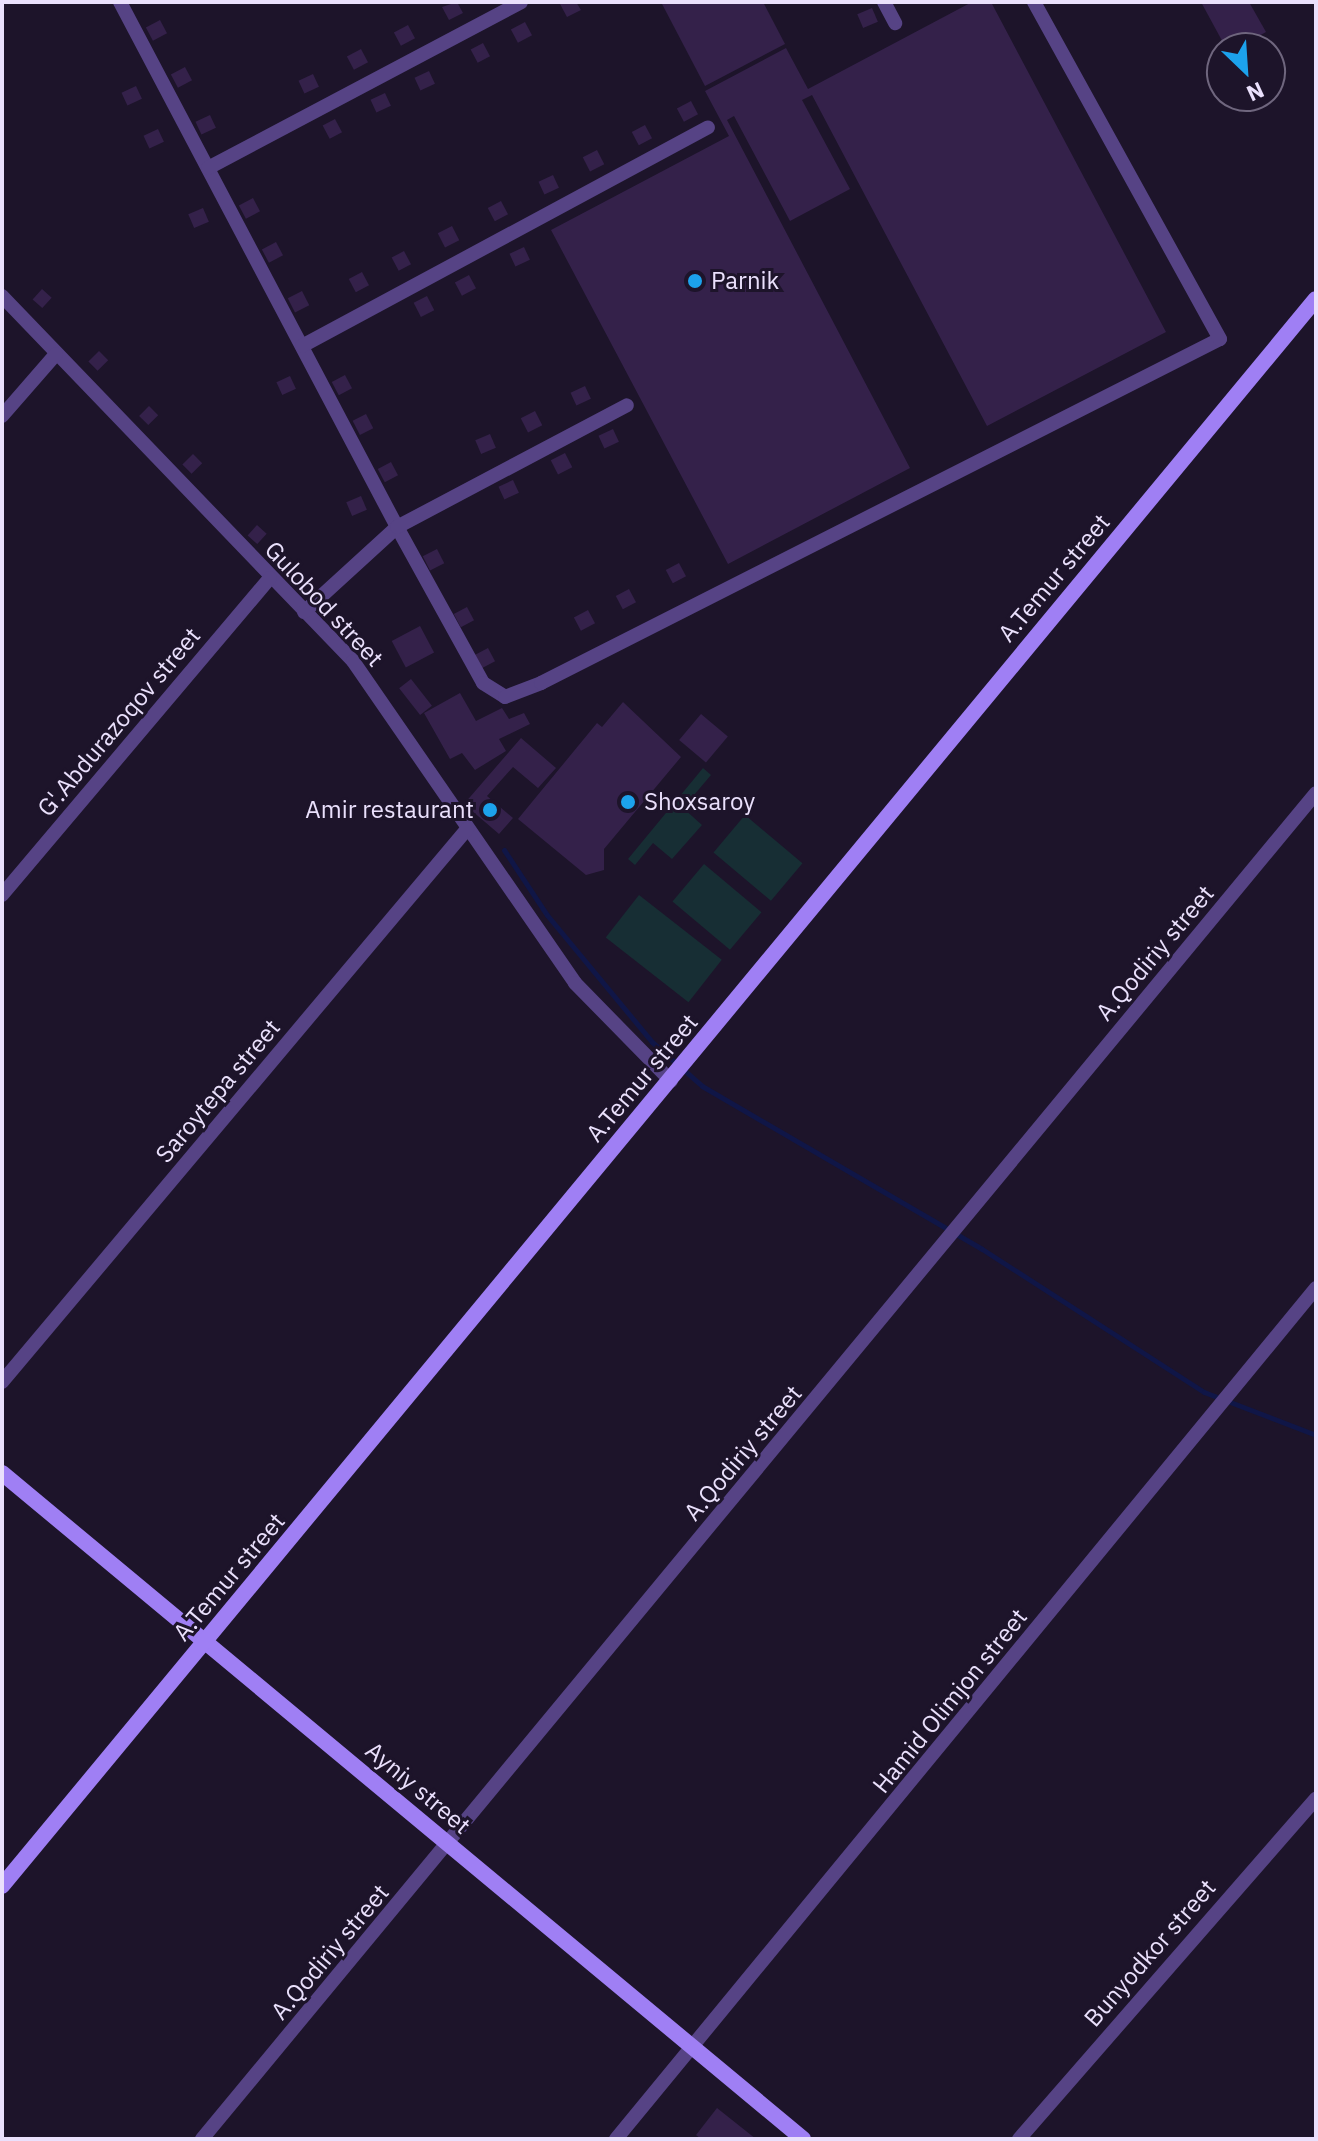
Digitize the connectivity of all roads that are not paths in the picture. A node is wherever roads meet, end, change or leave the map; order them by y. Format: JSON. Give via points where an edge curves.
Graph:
{"nodes":[{"id":1,"x":120,"y":2,"type":"edge"},
{"id":2,"x":521,"y":2,"type":"edge"},
{"id":3,"x":884,"y":2,"type":"edge"},
{"id":4,"x":1034,"y":2,"type":"edge"},
{"id":5,"x":895,"y":23,"type":"dead end"},
{"id":6,"x":708,"y":127,"type":"dead end"},
{"id":7,"x":208,"y":168,"type":"junction"},
{"id":8,"x":2,"y":296,"type":"edge"},
{"id":9,"x":1316,"y":299,"type":"edge"},
{"id":10,"x":302,"y":346,"type":"junction"},
{"id":11,"x":56,"y":354,"type":"junction"},
{"id":12,"x":627,"y":405,"type":"dead end"},
{"id":13,"x":2,"y":416,"type":"edge"},
{"id":14,"x":397,"y":527,"type":"junction"},
{"id":15,"x":270,"y":578,"type":"junction"},
{"id":16,"x":304,"y":612,"type":"junction"},
{"id":17,"x":1316,"y":793,"type":"edge"},
{"id":18,"x":467,"y":829,"type":"junction"},
{"id":19,"x":2,"y":895,"type":"edge"},
{"id":20,"x":671,"y":1081,"type":"junction"},
{"id":21,"x":1316,"y":1288,"type":"edge"},
{"id":22,"x":2,"y":1382,"type":"edge"},
{"id":23,"x":2,"y":1473,"type":"edge"},
{"id":24,"x":208,"y":1640,"type":"junction"},
{"id":25,"x":1316,"y":1798,"type":"edge"},
{"id":26,"x":448,"y":1845,"type":"junction"},
{"id":27,"x":2,"y":1886,"type":"edge"},
{"id":28,"x":693,"y":2050,"type":"junction"},
{"id":29,"x":202,"y":2139,"type":"edge"},
{"id":30,"x":616,"y":2139,"type":"edge"},
{"id":31,"x":803,"y":2139,"type":"edge"},
{"id":32,"x":1019,"y":2139,"type":"edge"}],
"edges":[{"from":1,"to":7,"type":"street"},
{"from":2,"to":7,"type":"street"},
{"from":3,"to":5,"type":"street"},
{"from":4,"to":14,"type":"street","via":[[1220,339],[505,697],[483,683]]},
{"from":6,"to":10,"type":"street"},
{"from":7,"to":10,"type":"street"},
{"from":8,"to":11,"type":"street","name":"Gulobod street"},
{"from":9,"to":20,"type":"main road","name":"A.Temur street"},
{"from":10,"to":14,"type":"street"},
{"from":11,"to":13,"type":"street"},
{"from":11,"to":15,"type":"street","name":"Gulobod street"},
{"from":12,"to":14,"type":"street"},
{"from":14,"to":16,"type":"street"},
{"from":15,"to":16,"type":"street","name":"Gulobod street"},
{"from":15,"to":19,"type":"street","name":"G'.Abdurazoqov street"},
{"from":16,"to":18,"type":"street","name":"Gulobod street","via":[[353,661]]},
{"from":17,"to":26,"type":"street","name":"A.Qodiriy street"},
{"from":18,"to":20,"type":"street","name":"Gulobod street","via":[[575,983]]},
{"from":18,"to":22,"type":"street","name":"Saroytepa street"},
{"from":20,"to":24,"type":"main road","name":"A.Temur street"},
{"from":21,"to":28,"type":"street","name":"Hamid Olimjon street"},
{"from":23,"to":24,"type":"main road","name":"Ayniy street"},
{"from":24,"to":26,"type":"main road","name":"Ayniy street"},
{"from":24,"to":27,"type":"main road","name":"A.Temur street"},
{"from":25,"to":32,"type":"street","name":"Bunyodkor street"},
{"from":26,"to":28,"type":"main road","name":"Ayniy street"},
{"from":26,"to":29,"type":"street","name":"A.Qodiriy street"},
{"from":28,"to":30,"type":"street","name":"Hamid Olimjon street"},
{"from":28,"to":31,"type":"main road","name":"Ayniy street"}]}
